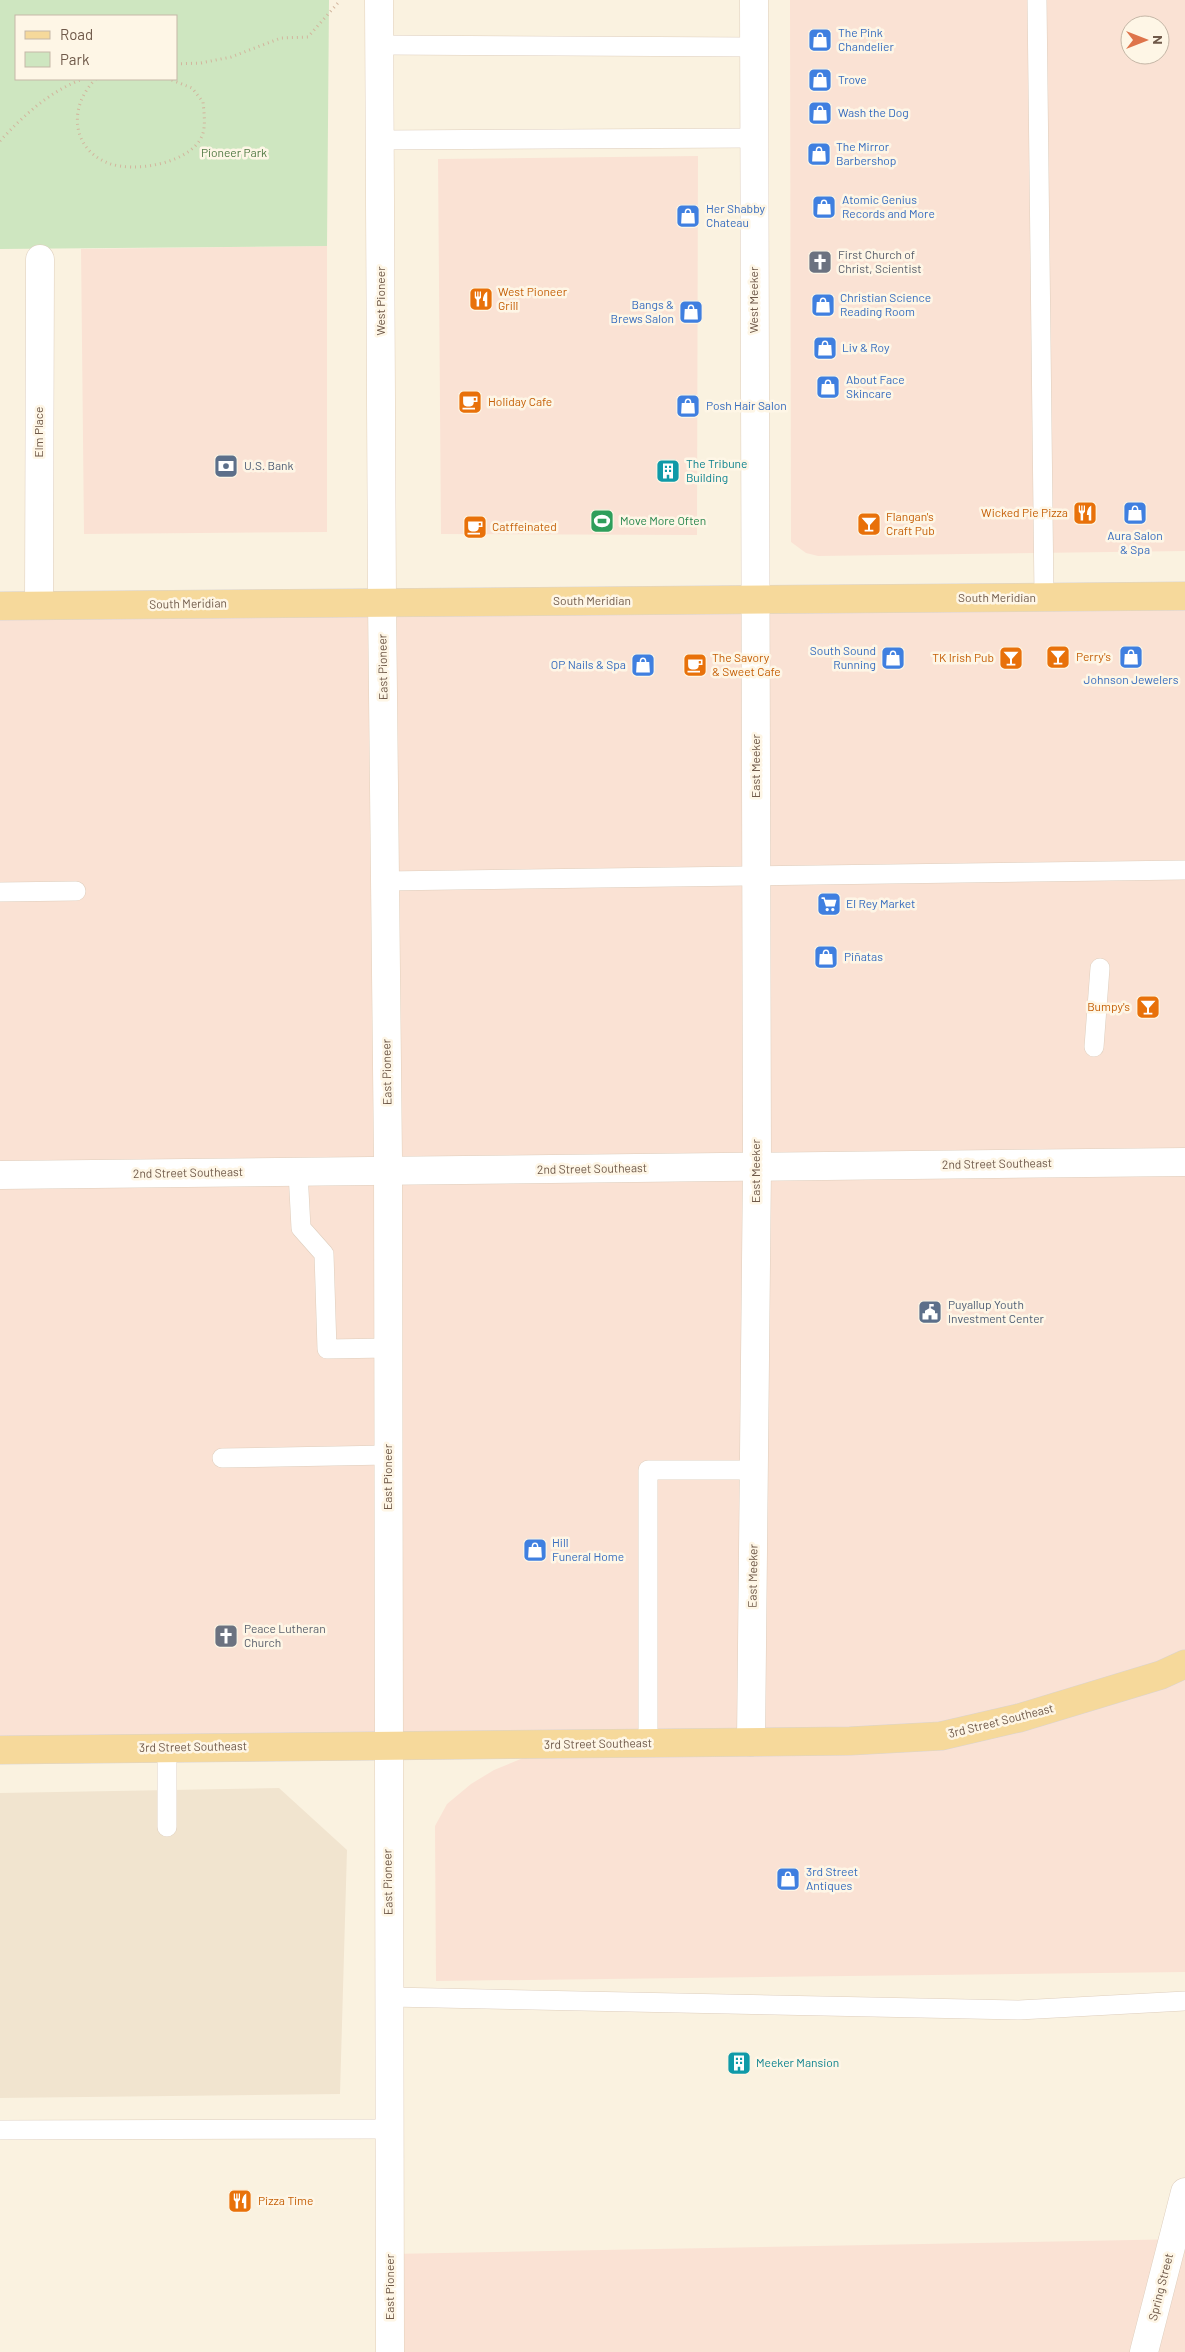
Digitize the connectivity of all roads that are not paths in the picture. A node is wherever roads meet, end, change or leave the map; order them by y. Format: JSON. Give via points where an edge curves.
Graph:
{"nodes":[{"id":1,"x":379,"y":0,"type":"edge"},
{"id":2,"x":754,"y":0,"type":"edge"},
{"id":3,"x":1037,"y":0,"type":"edge"},
{"id":4,"x":380,"y":45,"type":"junction"},
{"id":5,"x":754,"y":47,"type":"junction"},
{"id":6,"x":754,"y":138,"type":"junction"},
{"id":7,"x":380,"y":140,"type":"junction"},
{"id":8,"x":40,"y":259,"type":"dead end"},
{"id":9,"x":1185,"y":596,"type":"edge"},
{"id":10,"x":1044,"y":597,"type":"junction"},
{"id":11,"x":755,"y":600,"type":"junction"},
{"id":12,"x":382,"y":601,"type":"junction"},
{"id":13,"x":39,"y":605,"type":"junction"},
{"id":14,"x":0,"y":606,"type":"edge"},
{"id":15,"x":1185,"y":870,"type":"edge"},
{"id":16,"x":756,"y":875,"type":"junction"},
{"id":17,"x":385,"y":882,"type":"junction"},
{"id":18,"x":76,"y":891,"type":"dead end"},
{"id":19,"x":0,"y":892,"type":"edge"},
{"id":20,"x":1100,"y":968,"type":"dead end"},
{"id":21,"x":1094,"y":1047,"type":"dead end"},
{"id":22,"x":1185,"y":1162,"type":"edge"},
{"id":23,"x":756,"y":1167,"type":"junction"},
{"id":24,"x":388,"y":1171,"type":"junction"},
{"id":25,"x":298,"y":1172,"type":"junction"},
{"id":26,"x":0,"y":1175,"type":"edge"},
{"id":27,"x":388,"y":1348,"type":"junction"},
{"id":28,"x":388,"y":1455,"type":"junction"},
{"id":29,"x":222,"y":1458,"type":"dead end"},
{"id":30,"x":754,"y":1470,"type":"junction"},
{"id":31,"x":1185,"y":1664,"type":"edge"},
{"id":32,"x":751,"y":1742,"type":"junction"},
{"id":33,"x":648,"y":1743,"type":"junction"},
{"id":34,"x":388,"y":1746,"type":"junction"},
{"id":35,"x":167,"y":1748,"type":"junction"},
{"id":36,"x":0,"y":1750,"type":"edge"},
{"id":37,"x":167,"y":1827,"type":"dead end"},
{"id":38,"x":390,"y":1997,"type":"junction"},
{"id":39,"x":1185,"y":2001,"type":"edge"},
{"id":40,"x":390,"y":2129,"type":"junction"},
{"id":41,"x":0,"y":2130,"type":"edge"},
{"id":42,"x":1185,"y":2192,"type":"edge"},
{"id":43,"x":390,"y":2352,"type":"edge"},
{"id":44,"x":1144,"y":2352,"type":"edge"}],
"edges":[{"from":1,"to":4,"type":"street","name":"West Pioneer"},
{"from":2,"to":5,"type":"street","name":"West Meeker"},
{"from":3,"to":10,"type":"lane"},
{"from":4,"to":5,"type":"lane"},
{"from":4,"to":7,"type":"street","name":"West Pioneer"},
{"from":5,"to":6,"type":"street","name":"West Meeker"},
{"from":6,"to":7,"type":"lane"},
{"from":6,"to":11,"type":"street","name":"West Meeker"},
{"from":7,"to":12,"type":"street","name":"West Pioneer"},
{"from":8,"to":13,"type":"street","name":"Elm Place"},
{"from":9,"to":10,"type":"main road","name":"South Meridian"},
{"from":10,"to":11,"type":"main road","name":"South Meridian"},
{"from":11,"to":12,"type":"main road","name":"South Meridian"},
{"from":11,"to":16,"type":"street","name":"East Meeker"},
{"from":12,"to":13,"type":"main road","name":"South Meridian"},
{"from":12,"to":17,"type":"street","name":"East Pioneer"},
{"from":13,"to":14,"type":"main road","name":"South Meridian"},
{"from":15,"to":16,"type":"lane"},
{"from":16,"to":17,"type":"lane"},
{"from":16,"to":23,"type":"street","name":"East Meeker"},
{"from":17,"to":24,"type":"street","name":"East Pioneer"},
{"from":18,"to":19,"type":"lane"},
{"from":20,"to":21,"type":"lane"},
{"from":22,"to":23,"type":"street","name":"2nd Street Southeast"},
{"from":23,"to":24,"type":"street","name":"2nd Street Southeast"},
{"from":23,"to":30,"type":"street","name":"East Meeker"},
{"from":24,"to":25,"type":"street","name":"2nd Street Southeast"},
{"from":24,"to":27,"type":"street","name":"East Pioneer"},
{"from":25,"to":26,"type":"street","name":"2nd Street Southeast"},
{"from":25,"to":27,"type":"lane","via":[[302,1228],[324,1254],[327,1349]]},
{"from":27,"to":28,"type":"street","name":"East Pioneer"},
{"from":28,"to":29,"type":"lane"},
{"from":28,"to":34,"type":"street","name":"East Pioneer"},
{"from":30,"to":32,"type":"street","name":"East Meeker"},
{"from":30,"to":33,"type":"lane","via":[[648,1470]]},
{"from":31,"to":32,"type":"main road","name":"3rd Street Southeast","via":[[1161,1675],[1018,1718],[941,1736]]},
{"from":32,"to":33,"type":"main road","name":"3rd Street Southeast"},
{"from":33,"to":34,"type":"main road","name":"3rd Street Southeast"},
{"from":34,"to":35,"type":"main road","name":"3rd Street Southeast"},
{"from":34,"to":38,"type":"street","name":"East Pioneer"},
{"from":35,"to":36,"type":"main road","name":"3rd Street Southeast"},
{"from":35,"to":37,"type":"lane"},
{"from":38,"to":39,"type":"lane","via":[[1018,2010]]},
{"from":38,"to":40,"type":"street","name":"East Pioneer"},
{"from":40,"to":41,"type":"lane"},
{"from":40,"to":43,"type":"street","name":"East Pioneer"},
{"from":42,"to":44,"type":"street","name":"Spring Street"}]}
